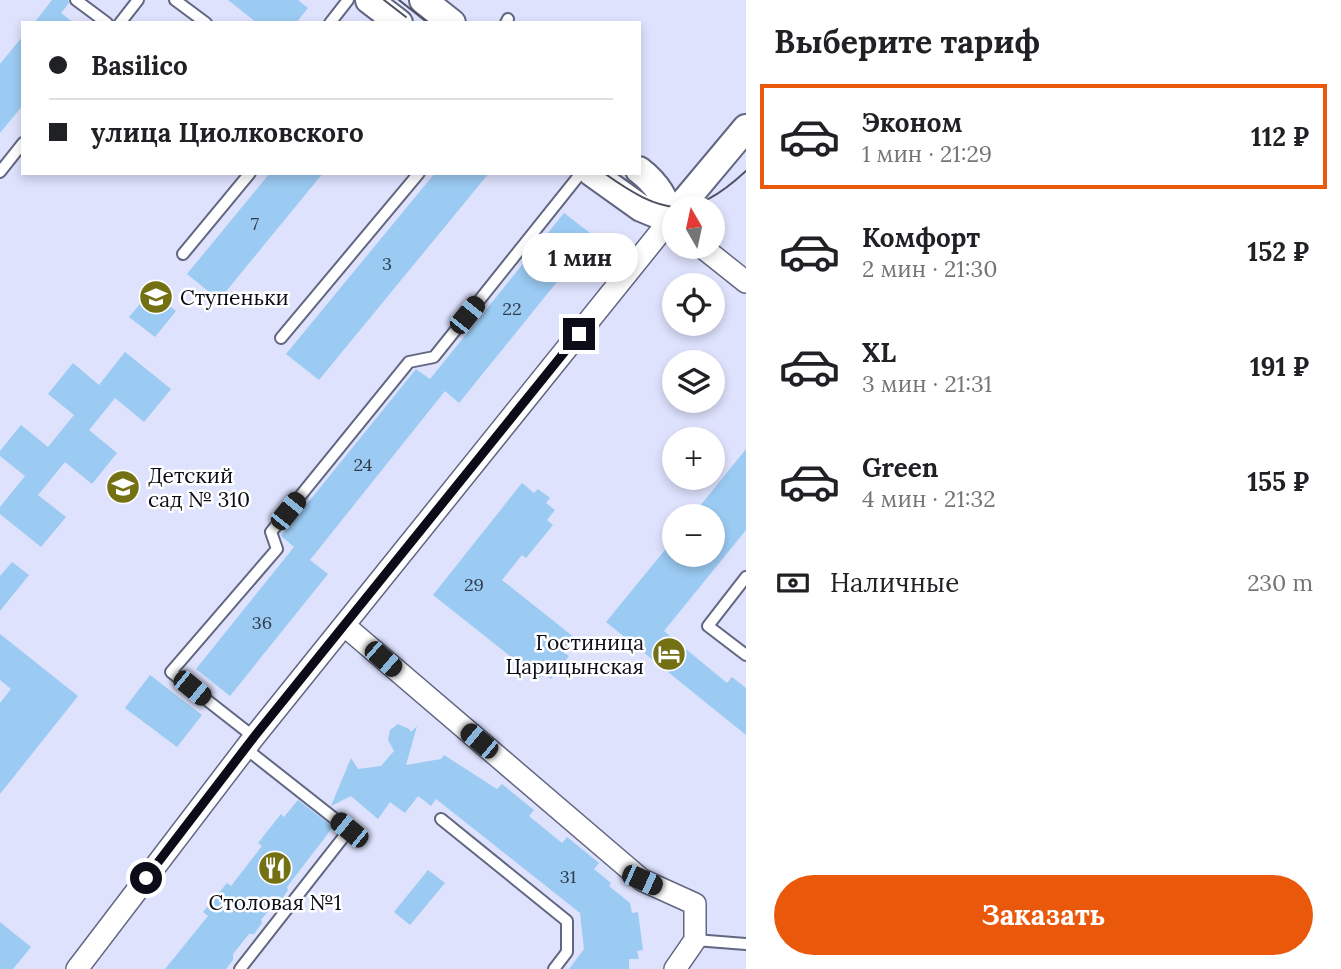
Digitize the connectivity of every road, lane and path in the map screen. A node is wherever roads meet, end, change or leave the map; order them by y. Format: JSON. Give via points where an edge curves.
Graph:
{"nodes":[{"id":1,"x":76,"y":0,"type":"edge"},
{"id":2,"x":138,"y":0,"type":"edge"},
{"id":3,"x":175,"y":0,"type":"edge"},
{"id":4,"x":348,"y":0,"type":"edge"},
{"id":5,"x":423,"y":0,"type":"edge"},
{"id":6,"x":104,"y":21,"type":"edge"},
{"id":7,"x":122,"y":21,"type":"edge"},
{"id":8,"x":202,"y":21,"type":"edge"},
{"id":9,"x":332,"y":21,"type":"edge"},
{"id":10,"x":449,"y":21,"type":"edge"},
{"id":11,"x":746,"y":128,"type":"edge"},
{"id":12,"x":21,"y":146,"type":"edge"},
{"id":13,"x":0,"y":172,"type":"edge"},
{"id":14,"x":641,"y":172,"type":"edge"},
{"id":15,"x":248,"y":175,"type":"edge"},
{"id":16,"x":417,"y":175,"type":"edge"},
{"id":17,"x":579,"y":175,"type":"edge"},
{"id":18,"x":595,"y":175,"type":"edge"},
{"id":19,"x":662,"y":196,"type":"edge"},
{"id":20,"x":691,"y":196,"type":"edge"},
{"id":21,"x":662,"y":214,"type":"edge"},
{"id":22,"x":662,"y":232,"type":"edge"},
{"id":23,"x":183,"y":254,"type":"dead end"},
{"id":24,"x":717,"y":259,"type":"edge"},
{"id":25,"x":746,"y":282,"type":"edge"},
{"id":26,"x":281,"y":338,"type":"dead end"},
{"id":27,"x":746,"y":577,"type":"edge"},
{"id":28,"x":345,"y":626,"type":"junction"},
{"id":29,"x":746,"y":655,"type":"edge"},
{"id":30,"x":250,"y":742,"type":"junction"},
{"id":31,"x":441,"y":819,"type":"dead end"},
{"id":32,"x":695,"y":940,"type":"junction"},
{"id":33,"x":746,"y":944,"type":"edge"},
{"id":34,"x":77,"y":969,"type":"edge"},
{"id":35,"x":240,"y":969,"type":"edge"},
{"id":36,"x":554,"y":969,"type":"edge"},
{"id":37,"x":675,"y":969,"type":"edge"}],
"edges":[{"from":1,"to":6,"type":"lane"},
{"from":2,"to":7,"type":"lane"},
{"from":3,"to":8,"type":"lane"},
{"from":4,"to":9,"type":"lane"},
{"from":5,"to":10,"type":"street"},
{"from":11,"to":20,"type":"street"},
{"from":12,"to":13,"type":"lane"},
{"from":14,"to":19,"type":"street"},
{"from":15,"to":23,"type":"lane"},
{"from":16,"to":26,"type":"lane"},
{"from":17,"to":30,"type":"lane","via":[[434,357],[409,362],[271,532],[277,549],[171,672]]},
{"from":18,"to":21,"type":"street","via":[[641,208]]},
{"from":22,"to":28,"type":"street"},
{"from":24,"to":25,"type":"street"},
{"from":27,"to":29,"type":"lane","via":[[708,626]]},
{"from":28,"to":30,"type":"street"},
{"from":28,"to":32,"type":"street","via":[[642,880],[695,904]]},
{"from":30,"to":34,"type":"street"},
{"from":30,"to":35,"type":"lane","via":[[349,830]]},
{"from":31,"to":36,"type":"lane","via":[[567,921],[567,952]]},
{"from":32,"to":33,"type":"lane"},
{"from":32,"to":37,"type":"street"}]}
